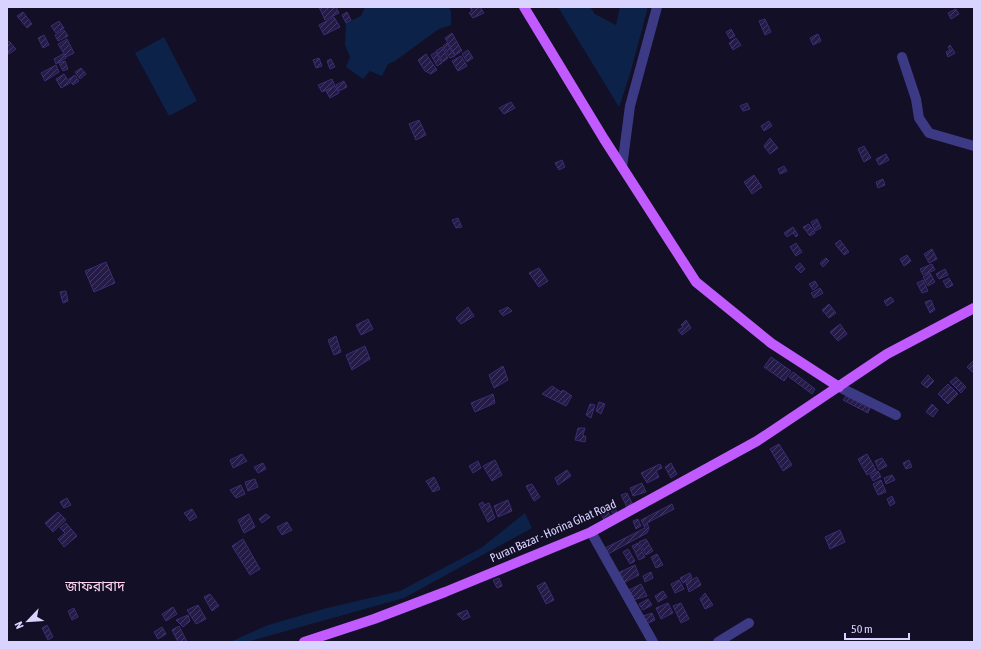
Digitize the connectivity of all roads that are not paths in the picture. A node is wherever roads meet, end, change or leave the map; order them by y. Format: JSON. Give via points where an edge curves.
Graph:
{"nodes":[{"id":1,"x":524,"y":7,"type":"edge"},
{"id":2,"x":656,"y":7,"type":"edge"},
{"id":3,"x":902,"y":57,"type":"dead end"},
{"id":4,"x":974,"y":146,"type":"edge"},
{"id":5,"x":622,"y":168,"type":"junction"},
{"id":6,"x":974,"y":308,"type":"edge"},
{"id":7,"x":839,"y":387,"type":"junction"},
{"id":8,"x":896,"y":415,"type":"dead end"},
{"id":9,"x":591,"y":532,"type":"junction"},
{"id":10,"x":749,"y":623,"type":"dead end"},
{"id":11,"x":304,"y":642,"type":"edge"},
{"id":12,"x":653,"y":642,"type":"edge"},
{"id":13,"x":718,"y":642,"type":"edge"}],
"edges":[{"from":1,"to":5,"type":"main road"},
{"from":2,"to":5,"type":"street","via":[[630,106]]},
{"from":3,"to":4,"type":"street","via":[[916,99],[919,118],[929,133]]},
{"from":5,"to":7,"type":"main road","via":[[696,282],[771,343]]},
{"from":6,"to":7,"type":"main road","name":"Puran Bazar - Horina Ghat Road","via":[[887,354]]},
{"from":7,"to":8,"type":"street"},
{"from":7,"to":9,"type":"main road","name":"Puran Bazar - Horina Ghat Road","via":[[757,441]]},
{"from":9,"to":11,"type":"main road","name":"Puran Bazar - Horina Ghat Road","via":[[445,592]]},
{"from":9,"to":12,"type":"street"},
{"from":10,"to":13,"type":"street"}]}
